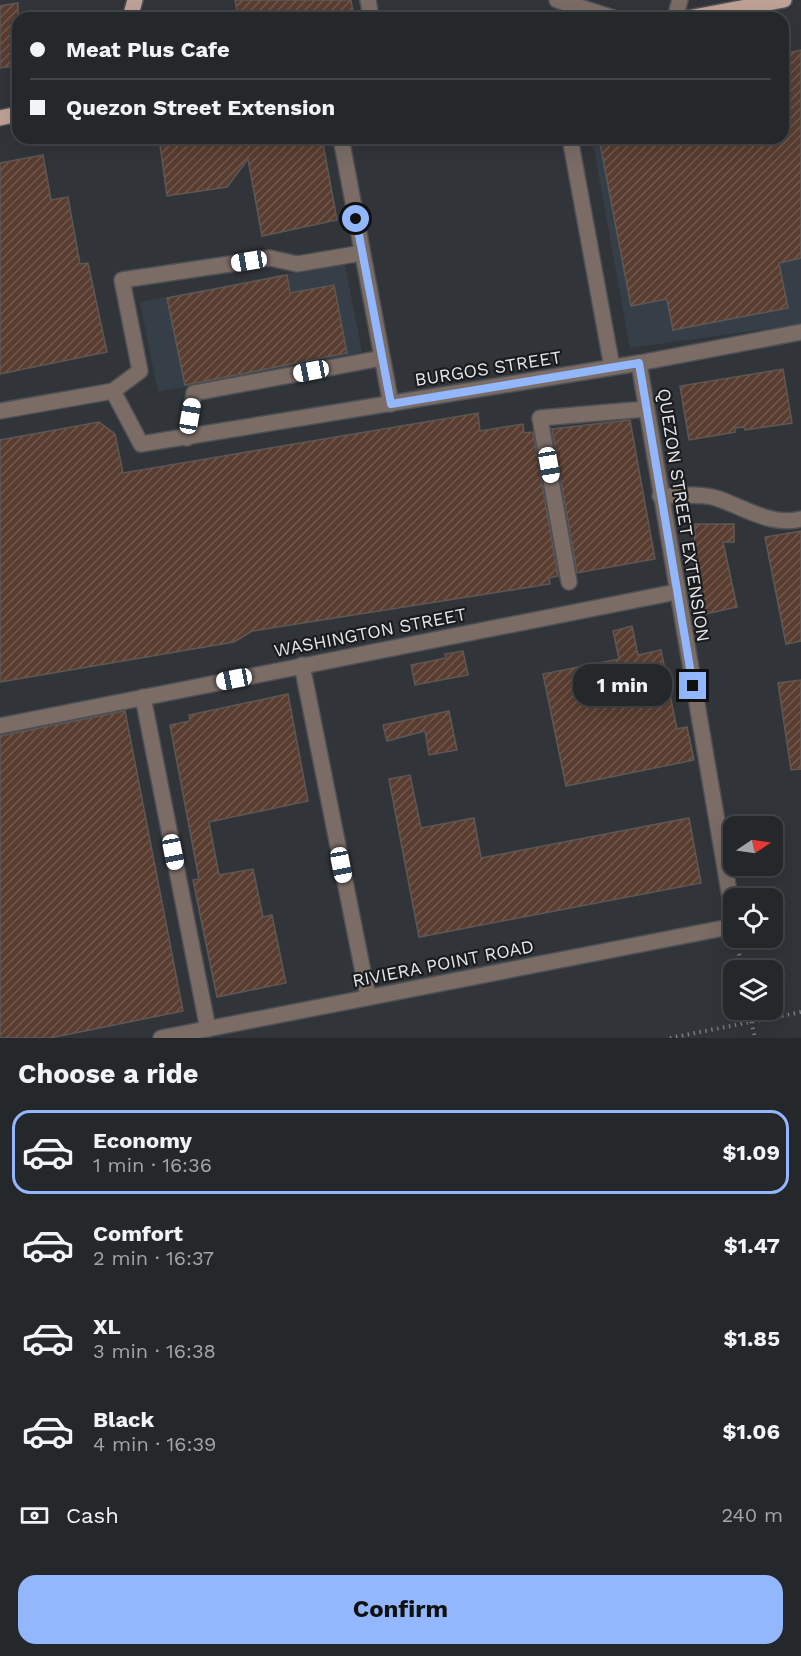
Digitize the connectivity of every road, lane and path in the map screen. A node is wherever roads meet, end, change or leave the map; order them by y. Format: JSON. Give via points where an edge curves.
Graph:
{"nodes":[{"id":1,"x":557,"y":0,"type":"edge"},
{"id":2,"x":784,"y":0,"type":"edge"},
{"id":3,"x":595,"y":12,"type":"edge"},
{"id":4,"x":723,"y":12,"type":"edge"},
{"id":5,"x":342,"y":144,"type":"edge"},
{"id":6,"x":571,"y":144,"type":"edge"},
{"id":7,"x":362,"y":253,"type":"junction"},
{"id":8,"x":801,"y":332,"type":"edge"},
{"id":9,"x":382,"y":358,"type":"junction"},
{"id":10,"x":639,"y":363,"type":"junction"},
{"id":11,"x":612,"y":367,"type":"junction"},
{"id":12,"x":113,"y":391,"type":"junction"},
{"id":13,"x":391,"y":404,"type":"junction"},
{"id":14,"x":646,"y":409,"type":"junction"},
{"id":15,"x":0,"y":411,"type":"edge"},
{"id":16,"x":186,"y":438,"type":"junction"},
{"id":17,"x":660,"y":496,"type":"junction"},
{"id":18,"x":801,"y":519,"type":"edge"},
{"id":19,"x":569,"y":582,"type":"dead end"},
{"id":20,"x":676,"y":592,"type":"junction"},
{"id":21,"x":302,"y":665,"type":"junction"},
{"id":22,"x":143,"y":697,"type":"junction"},
{"id":23,"x":0,"y":726,"type":"edge"},
{"id":24,"x":728,"y":888,"type":"edge"},
{"id":25,"x":723,"y":928,"type":"edge"},
{"id":26,"x":368,"y":998,"type":"junction"},
{"id":27,"x":801,"y":1012,"type":"edge"},
{"id":28,"x":752,"y":1022,"type":"junction"},
{"id":29,"x":208,"y":1029,"type":"junction"},
{"id":30,"x":161,"y":1038,"type":"edge"},
{"id":31,"x":670,"y":1038,"type":"edge"},
{"id":32,"x":755,"y":1038,"type":"edge"}],
"edges":[{"from":1,"to":3,"type":"street"},
{"from":2,"to":4,"type":"main road"},
{"from":5,"to":7,"type":"street"},
{"from":6,"to":11,"type":"street"},
{"from":7,"to":9,"type":"street"},
{"from":7,"to":12,"type":"street","via":[[297,264],[270,258],[122,280],[140,371]]},
{"from":8,"to":10,"type":"street","name":"BURGOS STREET"},
{"from":9,"to":13,"type":"street"},
{"from":9,"to":16,"type":"street","via":[[194,393]]},
{"from":10,"to":11,"type":"street","name":"BURGOS STREET"},
{"from":10,"to":14,"type":"street","name":"QUEZON STREET EXTENSION"},
{"from":11,"to":13,"type":"street","name":"BURGOS STREET"},
{"from":12,"to":15,"type":"street"},
{"from":12,"to":16,"type":"street","name":"BURGOS STREET","via":[[141,444]]},
{"from":13,"to":16,"type":"street","name":"BURGOS STREET"},
{"from":14,"to":17,"type":"street","name":"QUEZON STREET EXTENSION"},
{"from":14,"to":19,"type":"street","via":[[540,418]]},
{"from":17,"to":18,"type":"street","via":[[714,497],[757,516]]},
{"from":17,"to":20,"type":"street","name":"QUEZON STREET EXTENSION"},
{"from":20,"to":21,"type":"street","name":"WASHINGTON STREET"},
{"from":20,"to":24,"type":"street","name":"QUEZON STREET EXTENSION"},
{"from":21,"to":22,"type":"street","name":"WASHINGTON STREET"},
{"from":21,"to":26,"type":"street"},
{"from":22,"to":23,"type":"street","name":"WASHINGTON STREET"},
{"from":22,"to":29,"type":"street"},
{"from":25,"to":26,"type":"street","name":"RIVIERA POINT ROAD"},
{"from":26,"to":29,"type":"street","name":"RIVIERA POINT ROAD"},
{"from":27,"to":28,"type":"path"},
{"from":28,"to":31,"type":"path"},
{"from":28,"to":32,"type":"path"},
{"from":29,"to":30,"type":"street","name":"RIVIERA POINT ROAD"}]}
